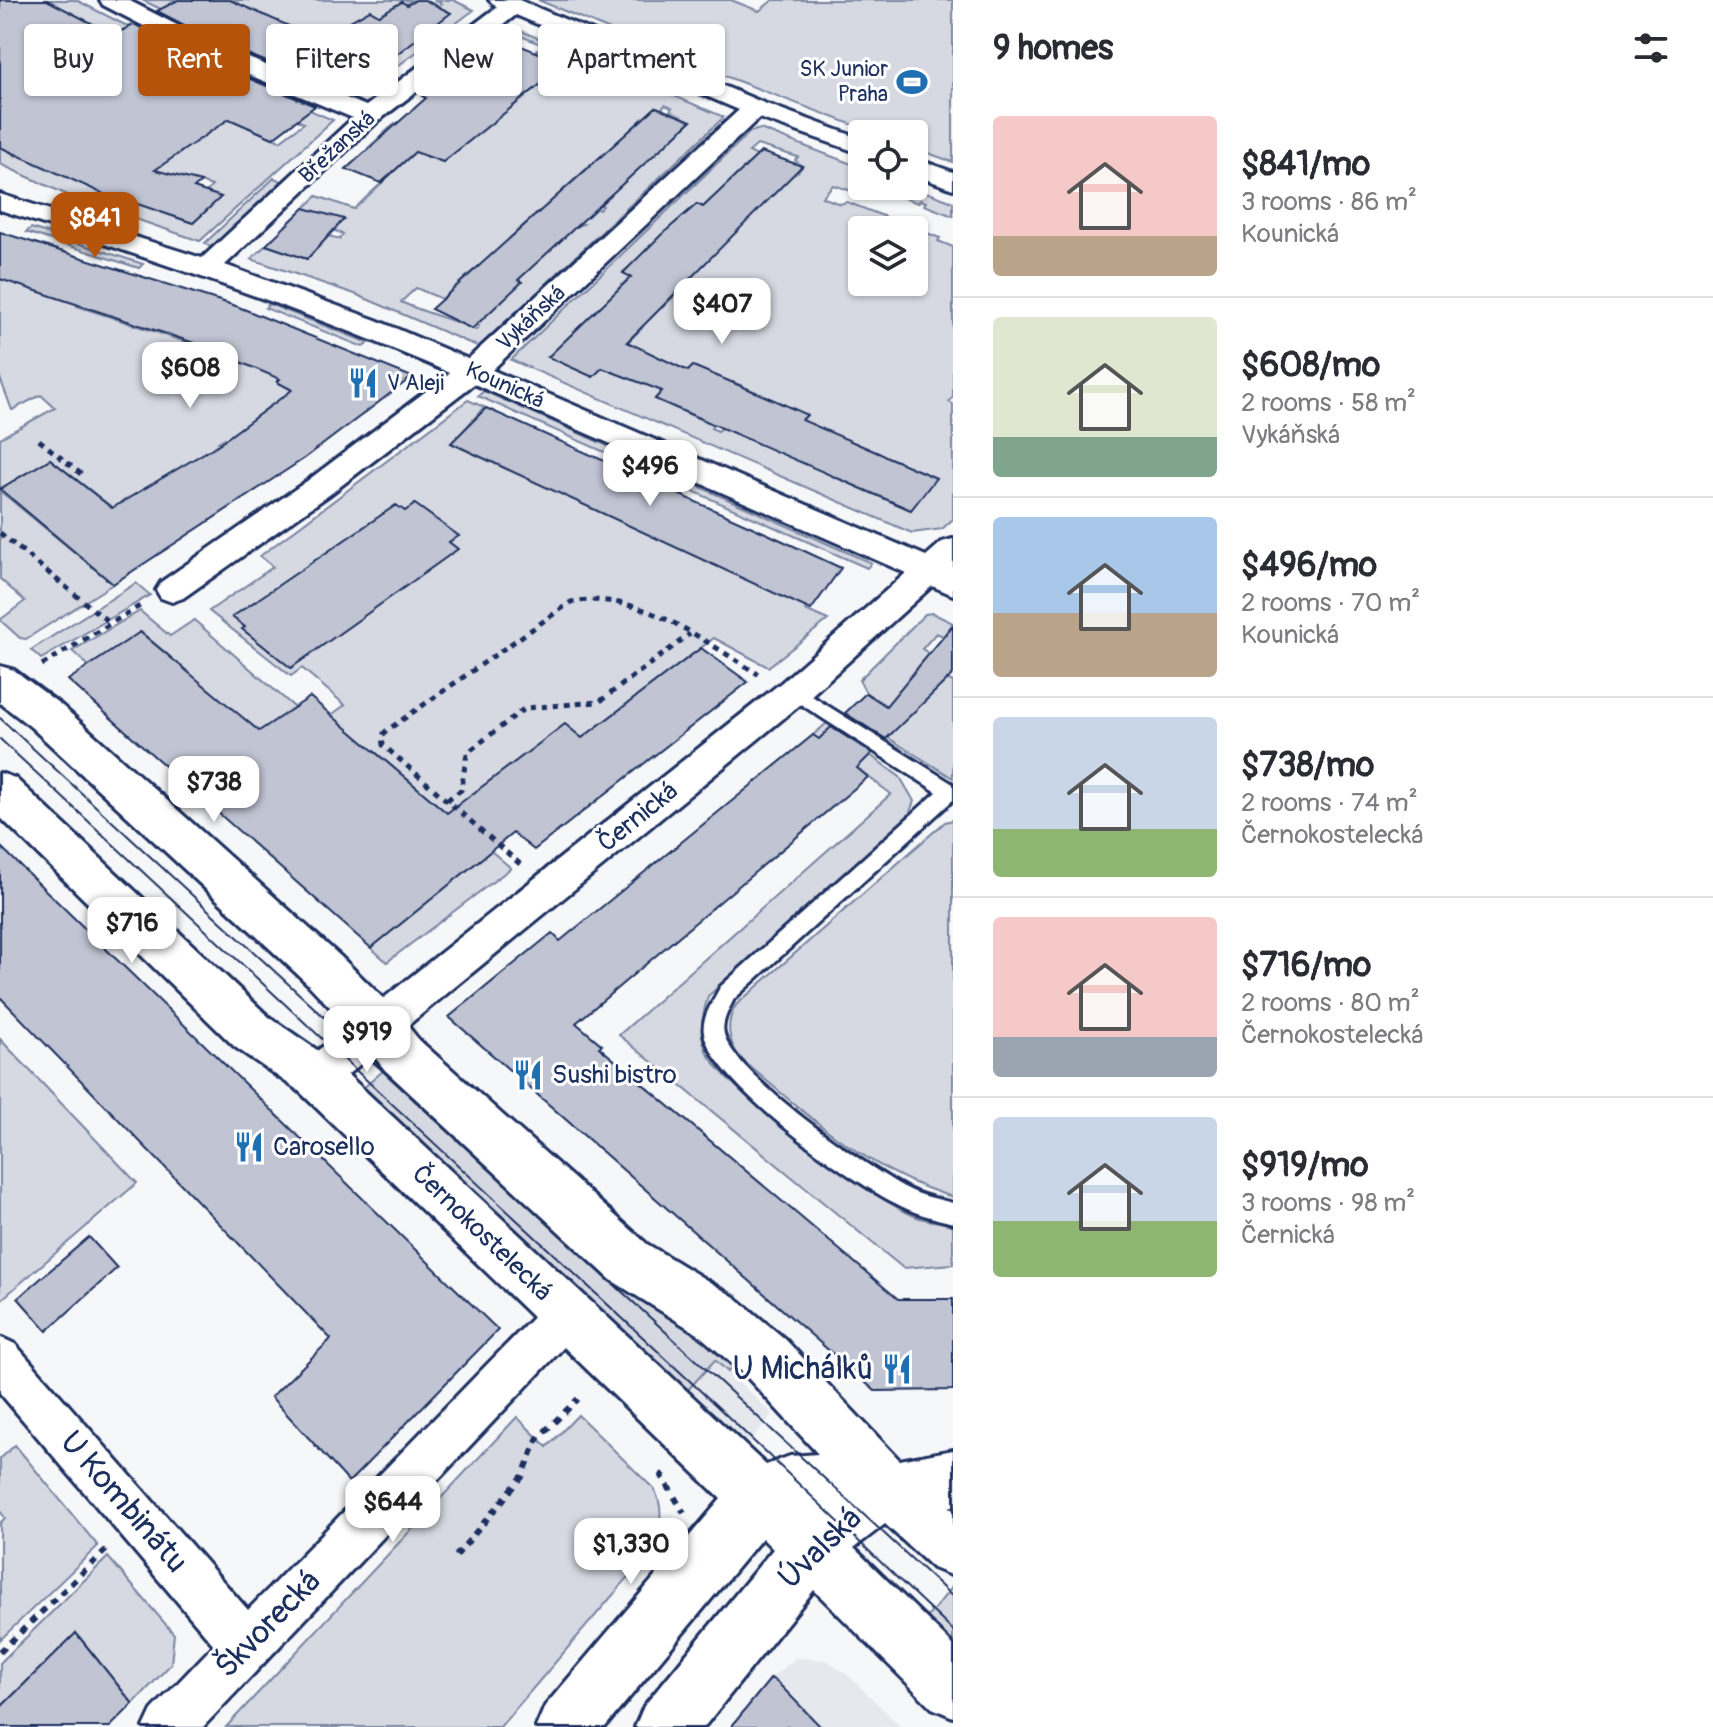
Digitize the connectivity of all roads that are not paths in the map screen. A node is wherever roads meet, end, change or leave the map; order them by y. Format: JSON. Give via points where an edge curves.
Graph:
{"nodes":[{"id":1,"x":111,"y":0,"type":"edge"},
{"id":2,"x":506,"y":3,"type":"edge"},
{"id":3,"x":755,"y":108,"type":"junction"},
{"id":4,"x":369,"y":116,"type":"junction"},
{"id":5,"x":848,"y":142,"type":"edge"},
{"id":6,"x":928,"y":171,"type":"edge"},
{"id":7,"x":953,"y":181,"type":"edge"},
{"id":8,"x":0,"y":202,"type":"edge"},
{"id":9,"x":207,"y":268,"type":"junction"},
{"id":10,"x":472,"y":370,"type":"junction"},
{"id":11,"x":945,"y":568,"type":"edge"},
{"id":12,"x":159,"y":596,"type":"road end"},
{"id":13,"x":19,"y":674,"type":"edge"},
{"id":14,"x":794,"y":691,"type":"junction"},
{"id":15,"x":0,"y":790,"type":"edge"},
{"id":16,"x":951,"y":792,"type":"edge"},
{"id":17,"x":378,"y":1025,"type":"junction"},
{"id":18,"x":316,"y":1076,"type":"junction"},
{"id":19,"x":953,"y":1213,"type":"edge"},
{"id":20,"x":567,"y":1313,"type":"junction"},
{"id":21,"x":0,"y":1359,"type":"edge"},
{"id":22,"x":953,"y":1478,"type":"edge"},
{"id":23,"x":889,"y":1490,"type":"junction"},
{"id":24,"x":760,"y":1497,"type":"junction"},
{"id":25,"x":812,"y":1547,"type":"junction"},
{"id":26,"x":953,"y":1548,"type":"edge"},
{"id":27,"x":247,"y":1646,"type":"junction"},
{"id":28,"x":953,"y":1687,"type":"edge"},
{"id":29,"x":169,"y":1727,"type":"edge"},
{"id":30,"x":566,"y":1727,"type":"edge"},
{"id":31,"x":665,"y":1727,"type":"edge"}],
"edges":[{"from":1,"to":4,"type":"street","via":[[204,48]]},
{"from":2,"to":3,"type":"street"},
{"from":2,"to":4,"type":"street","name":"Břežanská"},
{"from":3,"to":5,"type":"street"},
{"from":3,"to":10,"type":"street","name":"Vykáňská"},
{"from":4,"to":9,"type":"street","name":"Břežanská"},
{"from":6,"to":7,"type":"street"},
{"from":8,"to":9,"type":"street","name":"Kounická"},
{"from":9,"to":10,"type":"street","name":"Kounická"},
{"from":10,"to":11,"type":"street","name":"Kounická"},
{"from":10,"to":12,"type":"street","name":"Vykáňská","via":[[318,488]]},
{"from":11,"to":14,"type":"street","name":"Černická"},
{"from":13,"to":17,"type":"main road","via":[[46,716]]},
{"from":14,"to":16,"type":"lane"},
{"from":14,"to":17,"type":"street","name":"Černická"},
{"from":15,"to":18,"type":"main road","name":"Černokostelecká","via":[[252,1032]]},
{"from":16,"to":19,"type":"lane","via":[[727,993],[714,1035],[732,1068],[817,1139],[899,1195]]},
{"from":17,"to":18,"type":"street","name":"Černická"},
{"from":17,"to":23,"type":"main road","via":[[402,1055],[629,1262],[717,1316],[766,1358]]},
{"from":18,"to":20,"type":"main road","name":"Černokostelecká"},
{"from":20,"to":24,"type":"main road","name":"Černokostelecká"},
{"from":20,"to":27,"type":"street","name":"Škvorecká"},
{"from":21,"to":27,"type":"street","name":"U Kombinátu"},
{"from":22,"to":23,"type":"main road"},
{"from":23,"to":24,"type":"main road","name":"Úvalská","via":[[796,1482]]},
{"from":23,"to":25,"type":"main road","name":"Úvalská"},
{"from":23,"to":26,"type":"main road"},
{"from":24,"to":25,"type":"main road","name":"Černokostelecká"},
{"from":24,"to":30,"type":"main road","name":"Úvalská"},
{"from":25,"to":28,"type":"main road","name":"Černokostelecká"},
{"from":25,"to":31,"type":"main road","name":"Úvalská"},
{"from":27,"to":29,"type":"street","name":"Škvorecká"}]}
